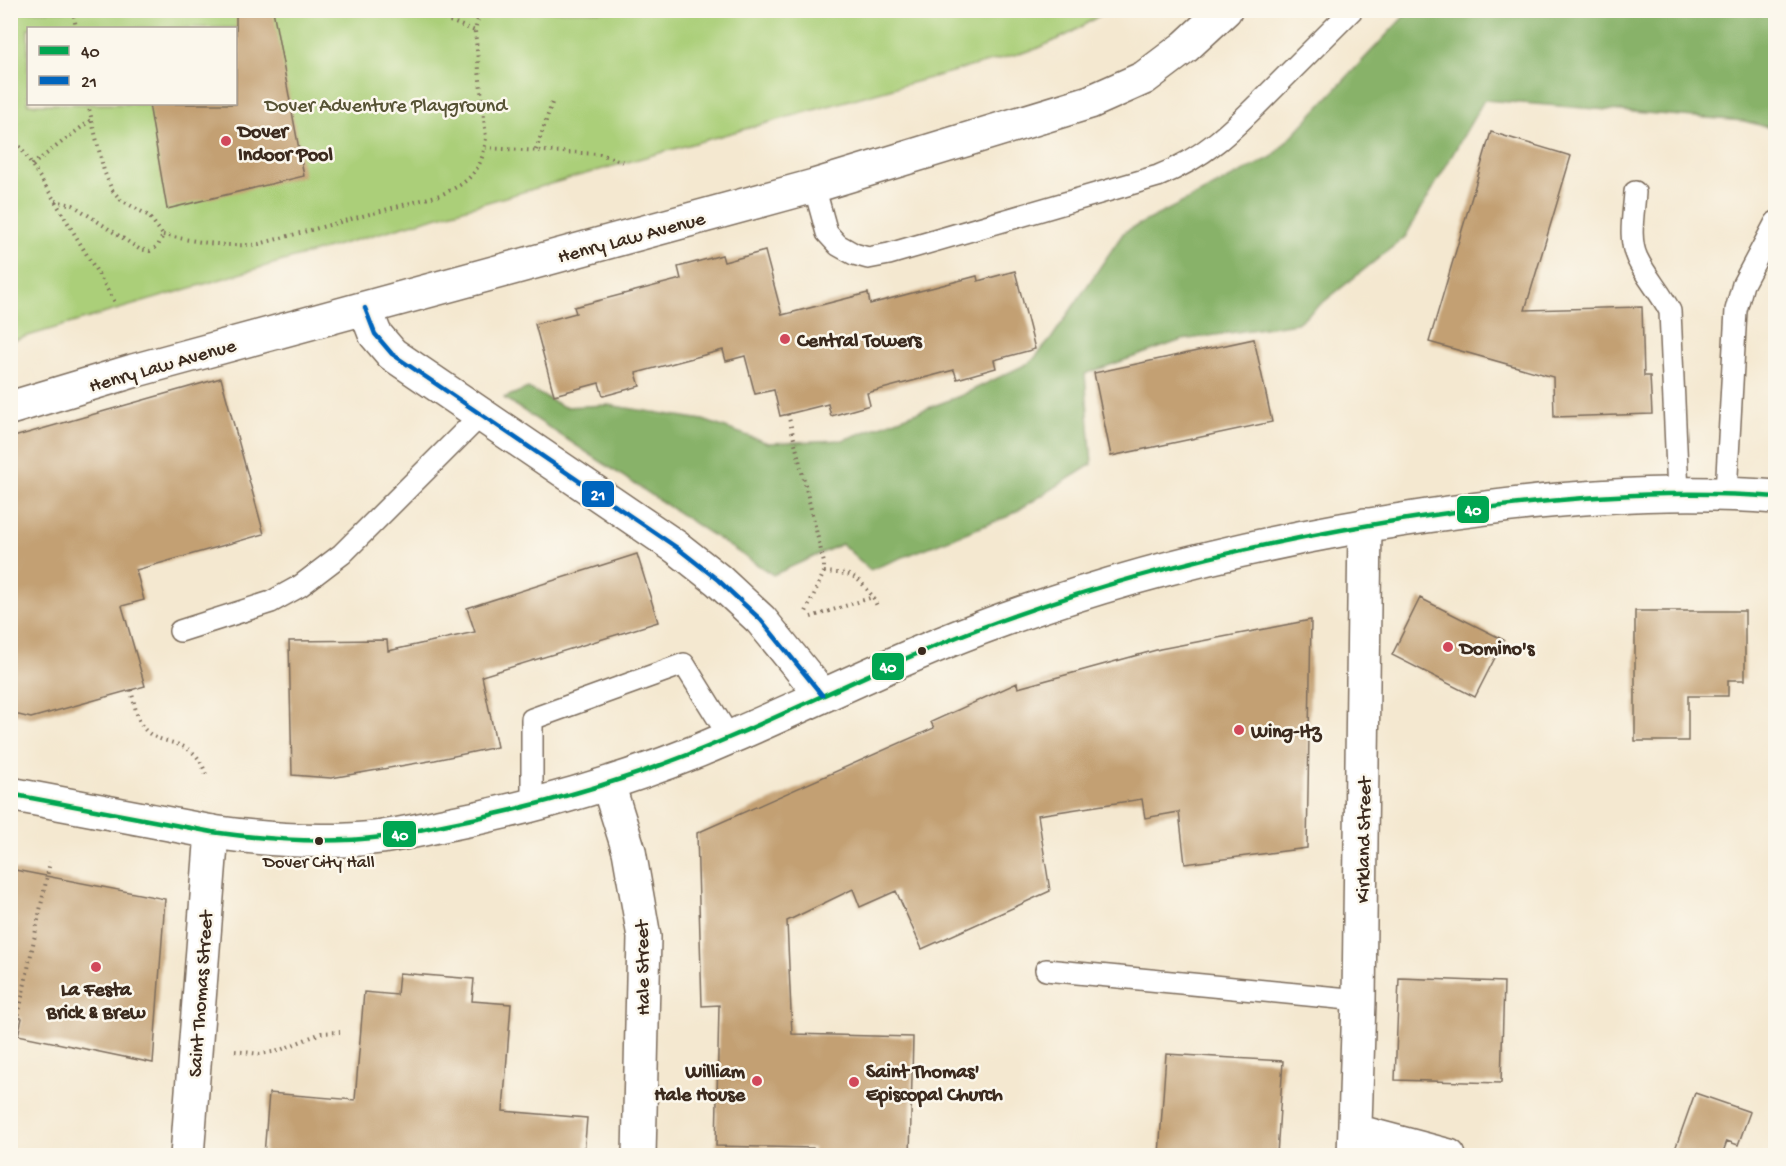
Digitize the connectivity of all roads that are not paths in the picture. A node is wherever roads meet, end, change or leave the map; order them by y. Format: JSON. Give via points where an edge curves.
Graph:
{"nodes":[{"id":1,"x":1226,"y":10,"type":"edge"},
{"id":2,"x":1352,"y":10,"type":"edge"},
{"id":3,"x":814,"y":186,"type":"junction"},
{"id":4,"x":1635,"y":192,"type":"dead end"},
{"id":5,"x":1776,"y":222,"type":"edge"},
{"id":6,"x":365,"y":308,"type":"junction"},
{"id":7,"x":10,"y":408,"type":"edge"},
{"id":8,"x":481,"y":415,"type":"junction"},
{"id":9,"x":1678,"y":493,"type":"junction"},
{"id":10,"x":1726,"y":493,"type":"junction"},
{"id":11,"x":1776,"y":497,"type":"edge"},
{"id":12,"x":1365,"y":525,"type":"junction"},
{"id":13,"x":180,"y":631,"type":"dead end"},
{"id":14,"x":822,"y":695,"type":"junction"},
{"id":15,"x":730,"y":738,"type":"junction"},
{"id":16,"x":608,"y":784,"type":"junction"},
{"id":17,"x":12,"y":795,"type":"edge"},
{"id":18,"x":532,"y":805,"type":"junction"},
{"id":19,"x":212,"y":832,"type":"junction"},
{"id":20,"x":1046,"y":970,"type":"dead end"},
{"id":21,"x":1359,"y":1000,"type":"junction"},
{"id":22,"x":1354,"y":1143,"type":"edge"},
{"id":23,"x":187,"y":1155,"type":"edge"},
{"id":24,"x":639,"y":1155,"type":"edge"},
{"id":25,"x":1449,"y":1155,"type":"edge"}],
"edges":[{"from":1,"to":3,"type":"street","name":"Henry Law Avenue","via":[[1144,78],[1090,102]]},
{"from":2,"to":3,"type":"lane","via":[[1226,135],[1202,155],[1158,176],[868,258],[838,245],[827,233]]},
{"from":3,"to":6,"type":"street","name":"Henry Law Avenue"},
{"from":4,"to":9,"type":"lane","via":[[1636,257],[1671,311]]},
{"from":5,"to":10,"type":"lane","via":[[1743,284],[1736,310]]},
{"from":6,"to":7,"type":"street","name":"Henry Law Avenue"},
{"from":6,"to":8,"type":"street","via":[[375,334],[392,354]]},
{"from":8,"to":13,"type":"lane","via":[[342,554],[300,586],[271,602]]},
{"from":8,"to":14,"type":"street","via":[[676,547],[718,580],[761,620]]},
{"from":9,"to":10,"type":"street"},
{"from":9,"to":12,"type":"street","via":[[1483,507]]},
{"from":10,"to":11,"type":"street"},
{"from":12,"to":14,"type":"street","via":[[1215,555],[1107,584],[999,621]]},
{"from":12,"to":21,"type":"street","name":"Kirkland Street"},
{"from":14,"to":15,"type":"street"},
{"from":15,"to":16,"type":"street"},
{"from":15,"to":18,"type":"lane","via":[[684,664],[532,719]]},
{"from":16,"to":18,"type":"street"},
{"from":16,"to":24,"type":"street","name":"Hale Street","via":[[628,851],[644,937]]},
{"from":17,"to":19,"type":"street"},
{"from":18,"to":19,"type":"street","via":[[382,837],[288,840]]},
{"from":19,"to":23,"type":"street","name":"Saint Thomas Street"},
{"from":20,"to":21,"type":"lane"},
{"from":21,"to":22,"type":"street","name":"Kirkland Street"},
{"from":22,"to":25,"type":"street"}]}
